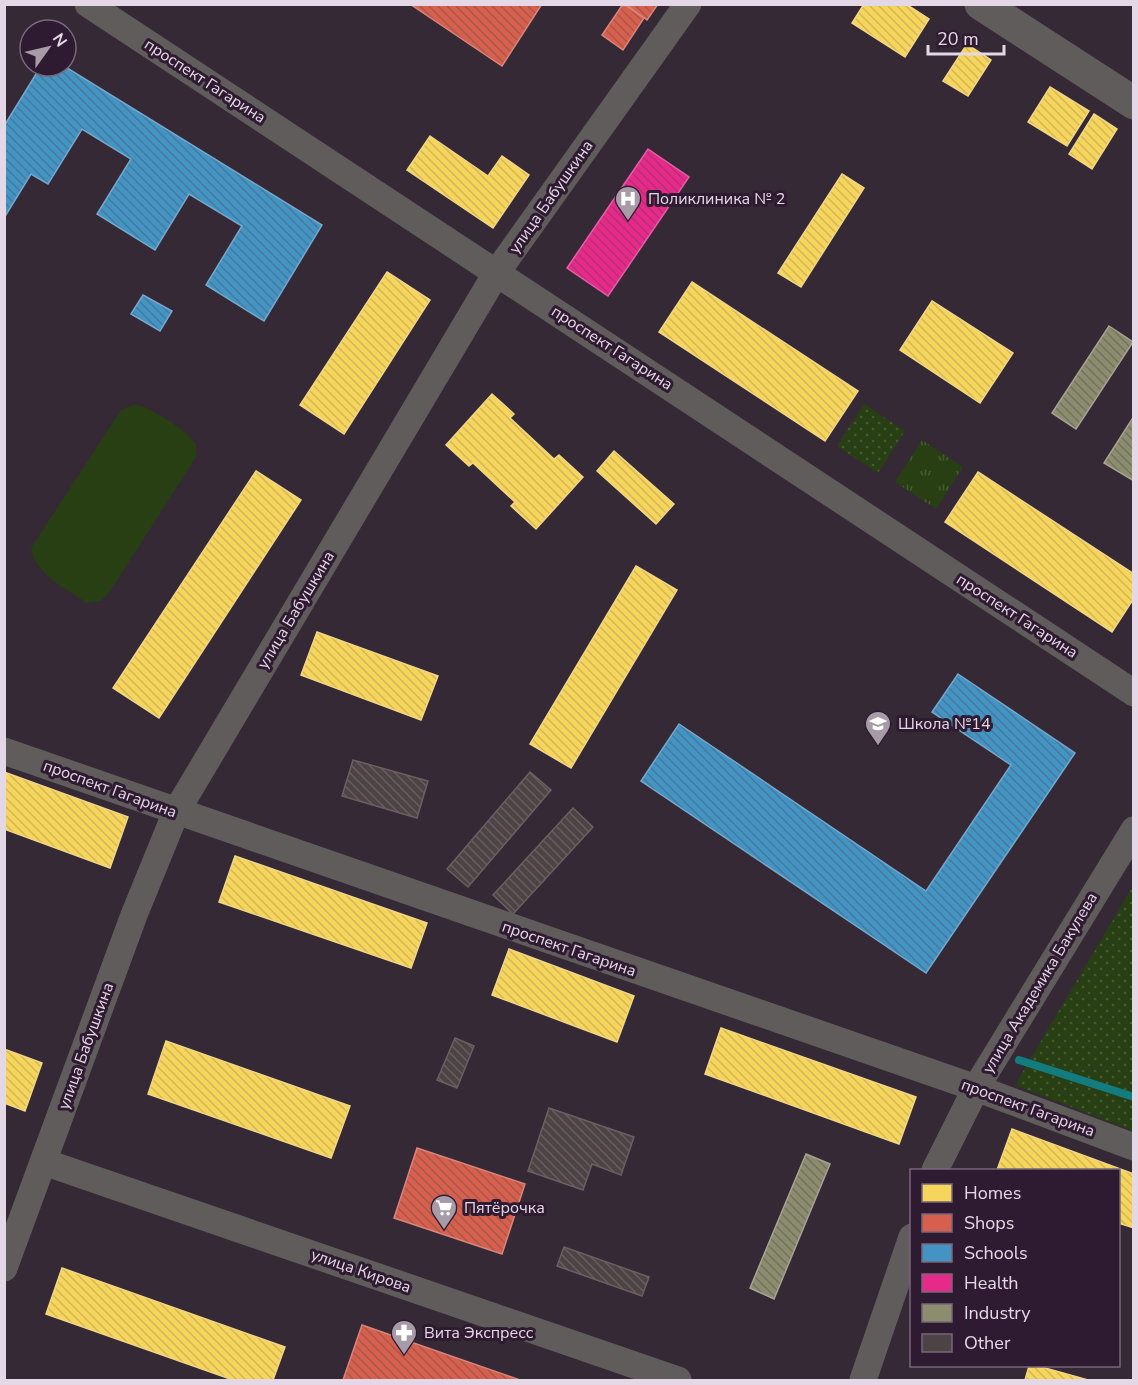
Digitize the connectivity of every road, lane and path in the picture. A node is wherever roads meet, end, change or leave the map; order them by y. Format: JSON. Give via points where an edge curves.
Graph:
{"nodes":[{"id":1,"x":88,"y":4,"type":"edge"},
{"id":2,"x":688,"y":4,"type":"edge"},
{"id":3,"x":981,"y":4,"type":"edge"},
{"id":4,"x":1134,"y":103,"type":"edge"},
{"id":5,"x":497,"y":272,"type":"junction"},
{"id":6,"x":1134,"y":693,"type":"edge"},
{"id":7,"x":4,"y":751,"type":"edge"},
{"id":8,"x":176,"y":812,"type":"junction"},
{"id":9,"x":1134,"y":830,"type":"edge"},
{"id":10,"x":976,"y":1088,"type":"junction"},
{"id":11,"x":1134,"y":1147,"type":"edge"},
{"id":12,"x":44,"y":1162,"type":"junction"},
{"id":13,"x":936,"y":1169,"type":"edge"},
{"id":14,"x":910,"y":1243,"type":"edge"},
{"id":15,"x":4,"y":1268,"type":"edge"},
{"id":16,"x":678,"y":1380,"type":"edge"},
{"id":17,"x":863,"y":1380,"type":"edge"}],
"edges":[{"from":1,"to":5,"type":"street","name":"проспект Гагарина"},
{"from":2,"to":5,"type":"street","name":"улица Бабушкина"},
{"from":3,"to":4,"type":"street"},
{"from":5,"to":6,"type":"street","name":"проспект Гагарина"},
{"from":5,"to":8,"type":"street","name":"улица Бабушкина"},
{"from":7,"to":8,"type":"street","name":"проспект Гагарина"},
{"from":8,"to":10,"type":"street","name":"проспект Гагарина"},
{"from":8,"to":12,"type":"street","name":"улица Бабушкина"},
{"from":9,"to":10,"type":"street","name":"улица Академика Бакулева"},
{"from":10,"to":11,"type":"street","name":"проспект Гагарина"},
{"from":10,"to":13,"type":"street","name":"улица Академика Бакулева"},
{"from":12,"to":15,"type":"street","name":"улица Бабушкина"},
{"from":12,"to":16,"type":"street","name":"улица Кирова"},
{"from":14,"to":17,"type":"street"}]}
